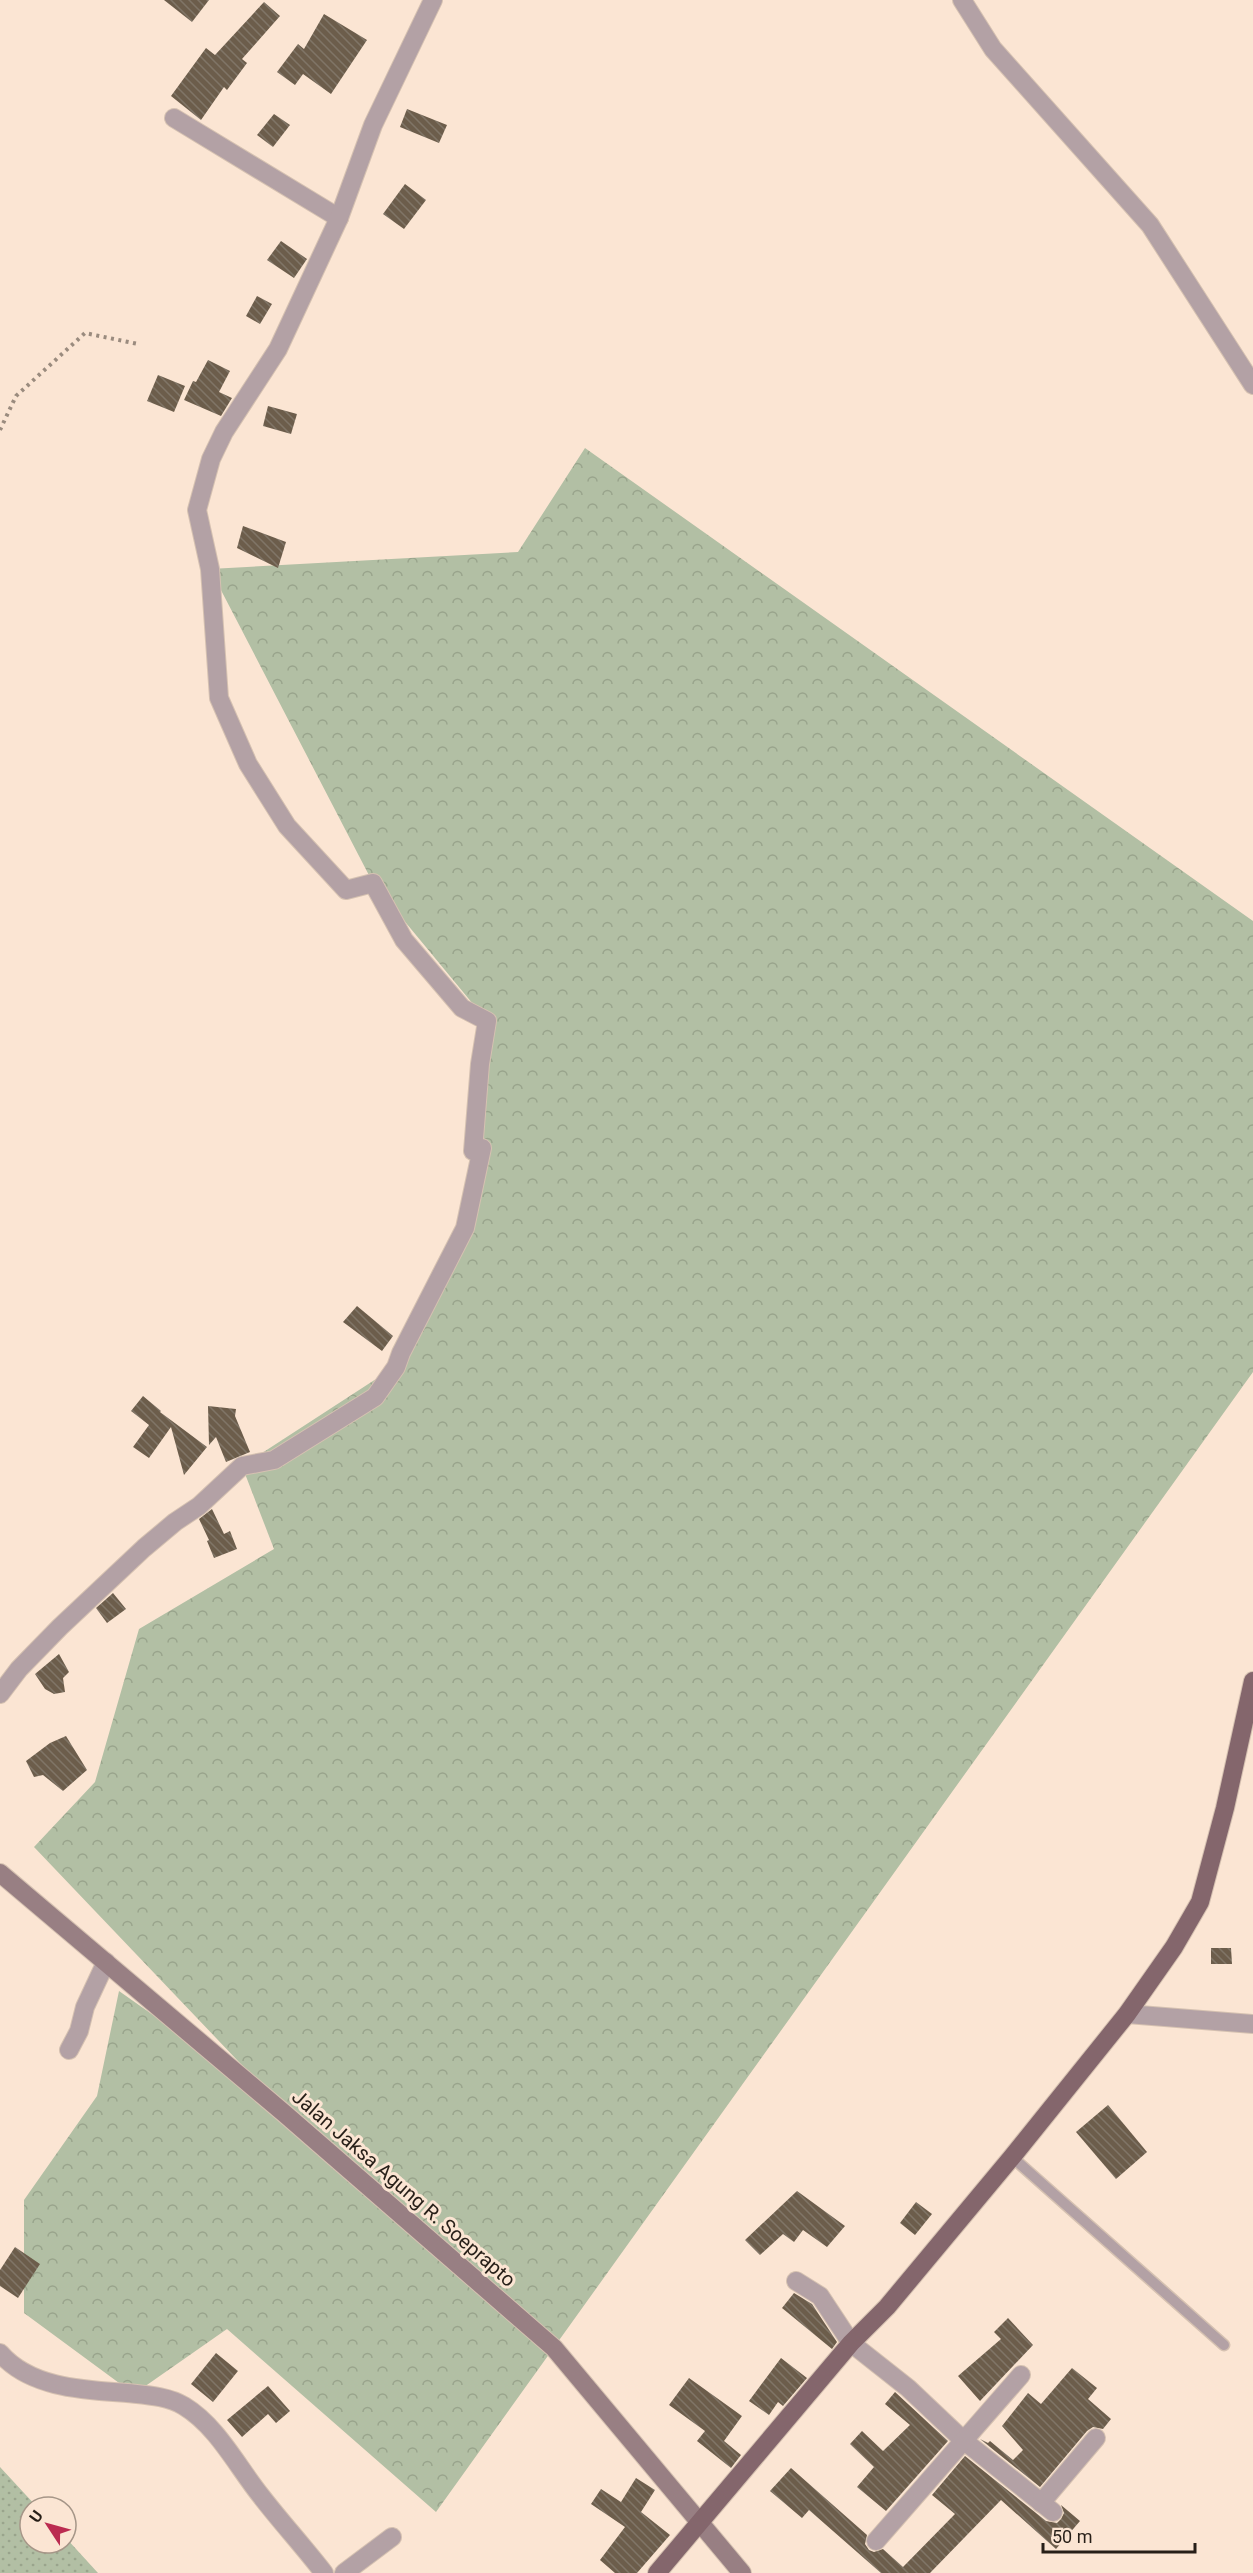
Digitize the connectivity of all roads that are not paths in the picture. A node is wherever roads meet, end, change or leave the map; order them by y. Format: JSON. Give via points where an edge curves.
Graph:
{"nodes":[{"id":1,"x":433,"y":0,"type":"edge"},
{"id":2,"x":962,"y":0,"type":"edge"},
{"id":3,"x":174,"y":118,"type":"dead end"},
{"id":4,"x":339,"y":218,"type":"junction"},
{"id":5,"x":1253,"y":385,"type":"edge"},
{"id":6,"x":1253,"y":1681,"type":"edge"},
{"id":7,"x":0,"y":1694,"type":"edge"},
{"id":8,"x":0,"y":1873,"type":"edge"},
{"id":9,"x":106,"y":1962,"type":"junction"},
{"id":10,"x":1127,"y":2014,"type":"junction"},
{"id":11,"x":1253,"y":2025,"type":"edge"},
{"id":12,"x":69,"y":2050,"type":"dead end"},
{"id":13,"x":1012,"y":2157,"type":"junction"},
{"id":14,"x":796,"y":2281,"type":"dead end"},
{"id":15,"x":851,"y":2343,"type":"junction"},
{"id":16,"x":1224,"y":2345,"type":"dead end"},
{"id":17,"x":0,"y":2353,"type":"edge"},
{"id":18,"x":1022,"y":2375,"type":"dead end"},
{"id":19,"x":1096,"y":2438,"type":"dead end"},
{"id":20,"x":963,"y":2440,"type":"junction"},
{"id":21,"x":699,"y":2522,"type":"junction"},
{"id":22,"x":392,"y":2537,"type":"dead end"},
{"id":23,"x":876,"y":2541,"type":"dead end"},
{"id":24,"x":324,"y":2573,"type":"edge"},
{"id":25,"x":344,"y":2573,"type":"edge"},
{"id":26,"x":657,"y":2573,"type":"edge"},
{"id":27,"x":742,"y":2573,"type":"edge"}],
"edges":[{"from":1,"to":4,"type":"street","via":[[374,125]]},
{"from":2,"to":5,"type":"street","via":[[993,49],[1150,225]]},
{"from":3,"to":4,"type":"street"},
{"from":4,"to":7,"type":"street","via":[[278,349],[224,432],[211,459],[197,510],[210,569],[219,698],[248,764],[287,826],[346,890],[373,883],[404,940],[462,1008],[488,1021],[480,1064],[473,1151],[482,1148],[465,1228],[396,1366],[375,1397],[274,1460],[242,1466],[103,1584]]},
{"from":6,"to":10,"type":"main road","via":[[1200,1902],[1188,1926]]},
{"from":8,"to":9,"type":"street","name":"Jalan Jaksa Agung R. Soeprapto"},
{"from":9,"to":12,"type":"street"},
{"from":9,"to":21,"type":"street","name":"Jalan Jaksa Agung R. Soeprapto","via":[[554,2348]]},
{"from":10,"to":11,"type":"street"},
{"from":10,"to":13,"type":"main road"},
{"from":13,"to":15,"type":"main road","via":[[887,2307]]},
{"from":13,"to":16,"type":"lane"},
{"from":14,"to":15,"type":"street","via":[[820,2296]]},
{"from":15,"to":20,"type":"street","via":[[908,2388]]},
{"from":15,"to":21,"type":"main road"},
{"from":17,"to":24,"type":"street","via":[[10,2365],[65,2386],[159,2397],[183,2405],[211,2429]]},
{"from":18,"to":20,"type":"street"},
{"from":19,"to":20,"type":"street","via":[[1047,2508]]},
{"from":20,"to":23,"type":"street"},
{"from":21,"to":26,"type":"main road"},
{"from":21,"to":27,"type":"street","name":"Jalan Jaksa Agung R. Soeprapto"},
{"from":22,"to":25,"type":"street"}]}
